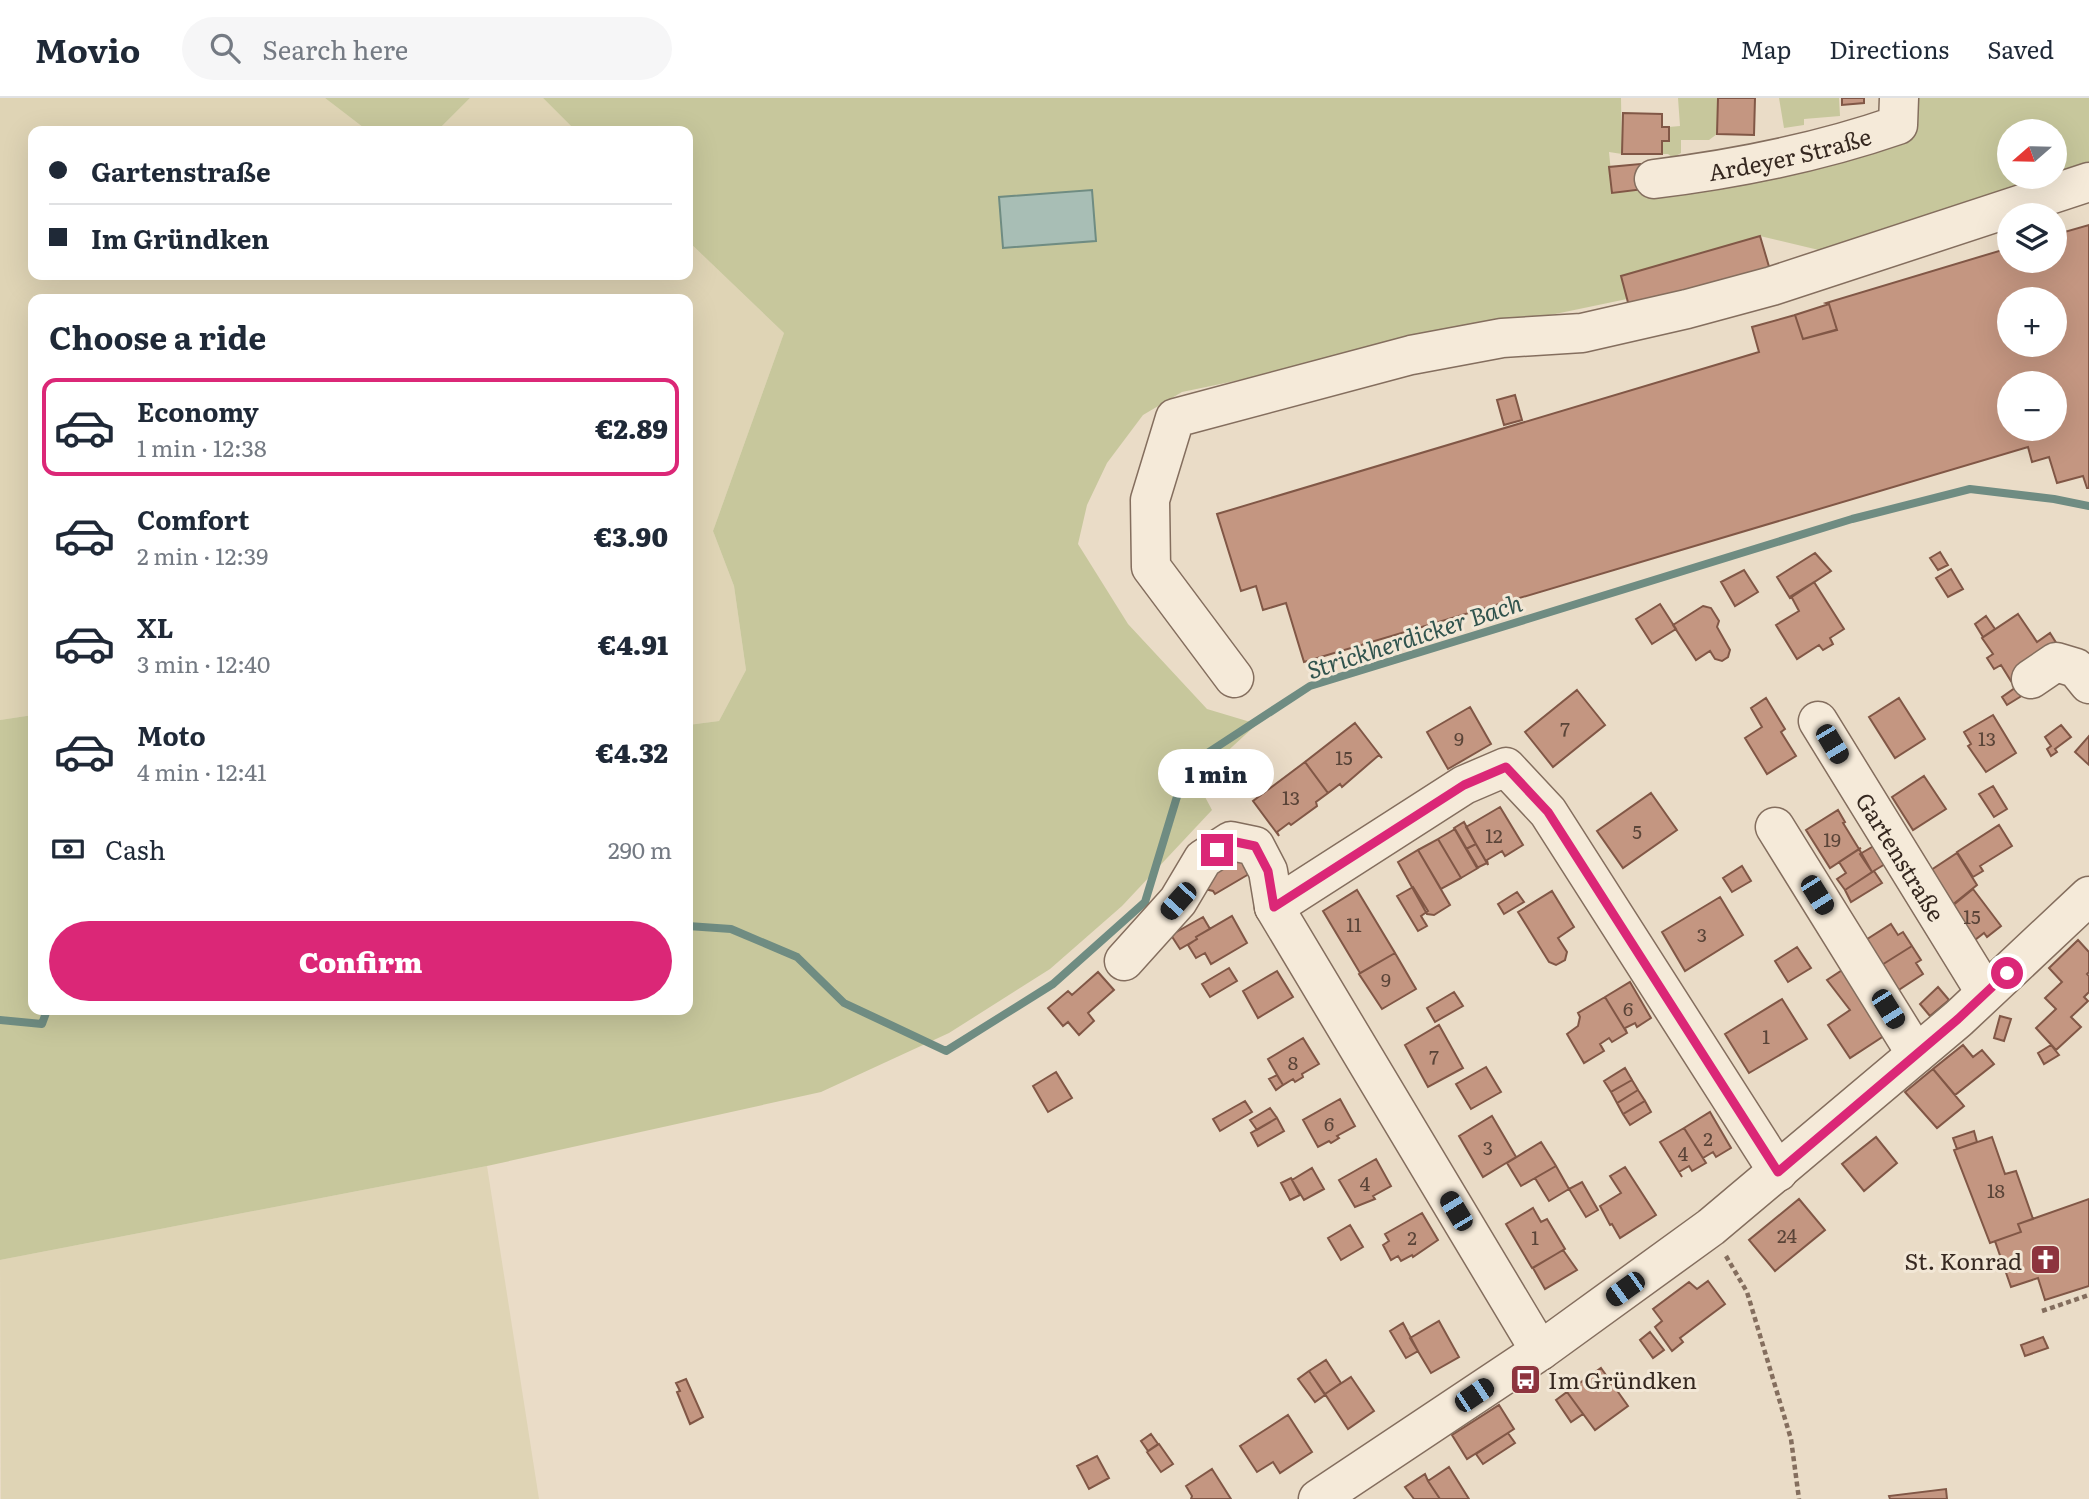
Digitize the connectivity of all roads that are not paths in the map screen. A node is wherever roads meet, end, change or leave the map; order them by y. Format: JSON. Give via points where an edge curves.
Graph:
{"nodes":[{"id":1,"x":1899,"y":98,"type":"edge"},
{"id":2,"x":1654,"y":179,"type":"dead end"},
{"id":3,"x":2089,"y":182,"type":"edge"},
{"id":4,"x":1234,"y":678,"type":"dead end"},
{"id":5,"x":2031,"y":679,"type":"dead end"},
{"id":6,"x":2089,"y":684,"type":"edge"},
{"id":7,"x":1818,"y":721,"type":"dead end"},
{"id":8,"x":1775,"y":827,"type":"dead end"},
{"id":9,"x":2089,"y":896,"type":"edge"},
{"id":10,"x":1274,"y":907,"type":"junction"},
{"id":11,"x":1124,"y":961,"type":"dead end"},
{"id":12,"x":1985,"y":992,"type":"junction"},
{"id":13,"x":1916,"y":1054,"type":"junction"},
{"id":14,"x":1778,"y":1172,"type":"junction"},
{"id":15,"x":1540,"y":1351,"type":"junction"},
{"id":16,"x":1318,"y":1499,"type":"edge"}],
"edges":[{"from":1,"to":2,"type":"street","name":"Ardeyer Straße","via":[[1898,125],[1853,141]]},
{"from":3,"to":4,"type":"street","via":[[1772,286],[1687,309],[1582,333],[1502,338],[1411,355],[1175,418],[1150,500],[1151,568]]},
{"from":5,"to":6,"type":"street","via":[[2056,662],[2076,668]]},
{"from":7,"to":12,"type":"street","name":"Gartenstraße"},
{"from":8,"to":13,"type":"street"},
{"from":9,"to":12,"type":"street"},
{"from":10,"to":11,"type":"street","via":[[1268,871],[1255,846],[1231,841],[1203,859],[1178,901]]},
{"from":10,"to":14,"type":"street","via":[[1464,785],[1506,767],[1548,812]]},
{"from":10,"to":15,"type":"street"},
{"from":12,"to":13,"type":"street"},
{"from":13,"to":14,"type":"street"},
{"from":14,"to":15,"type":"street","via":[[1711,1227]]},
{"from":15,"to":16,"type":"street"}]}
